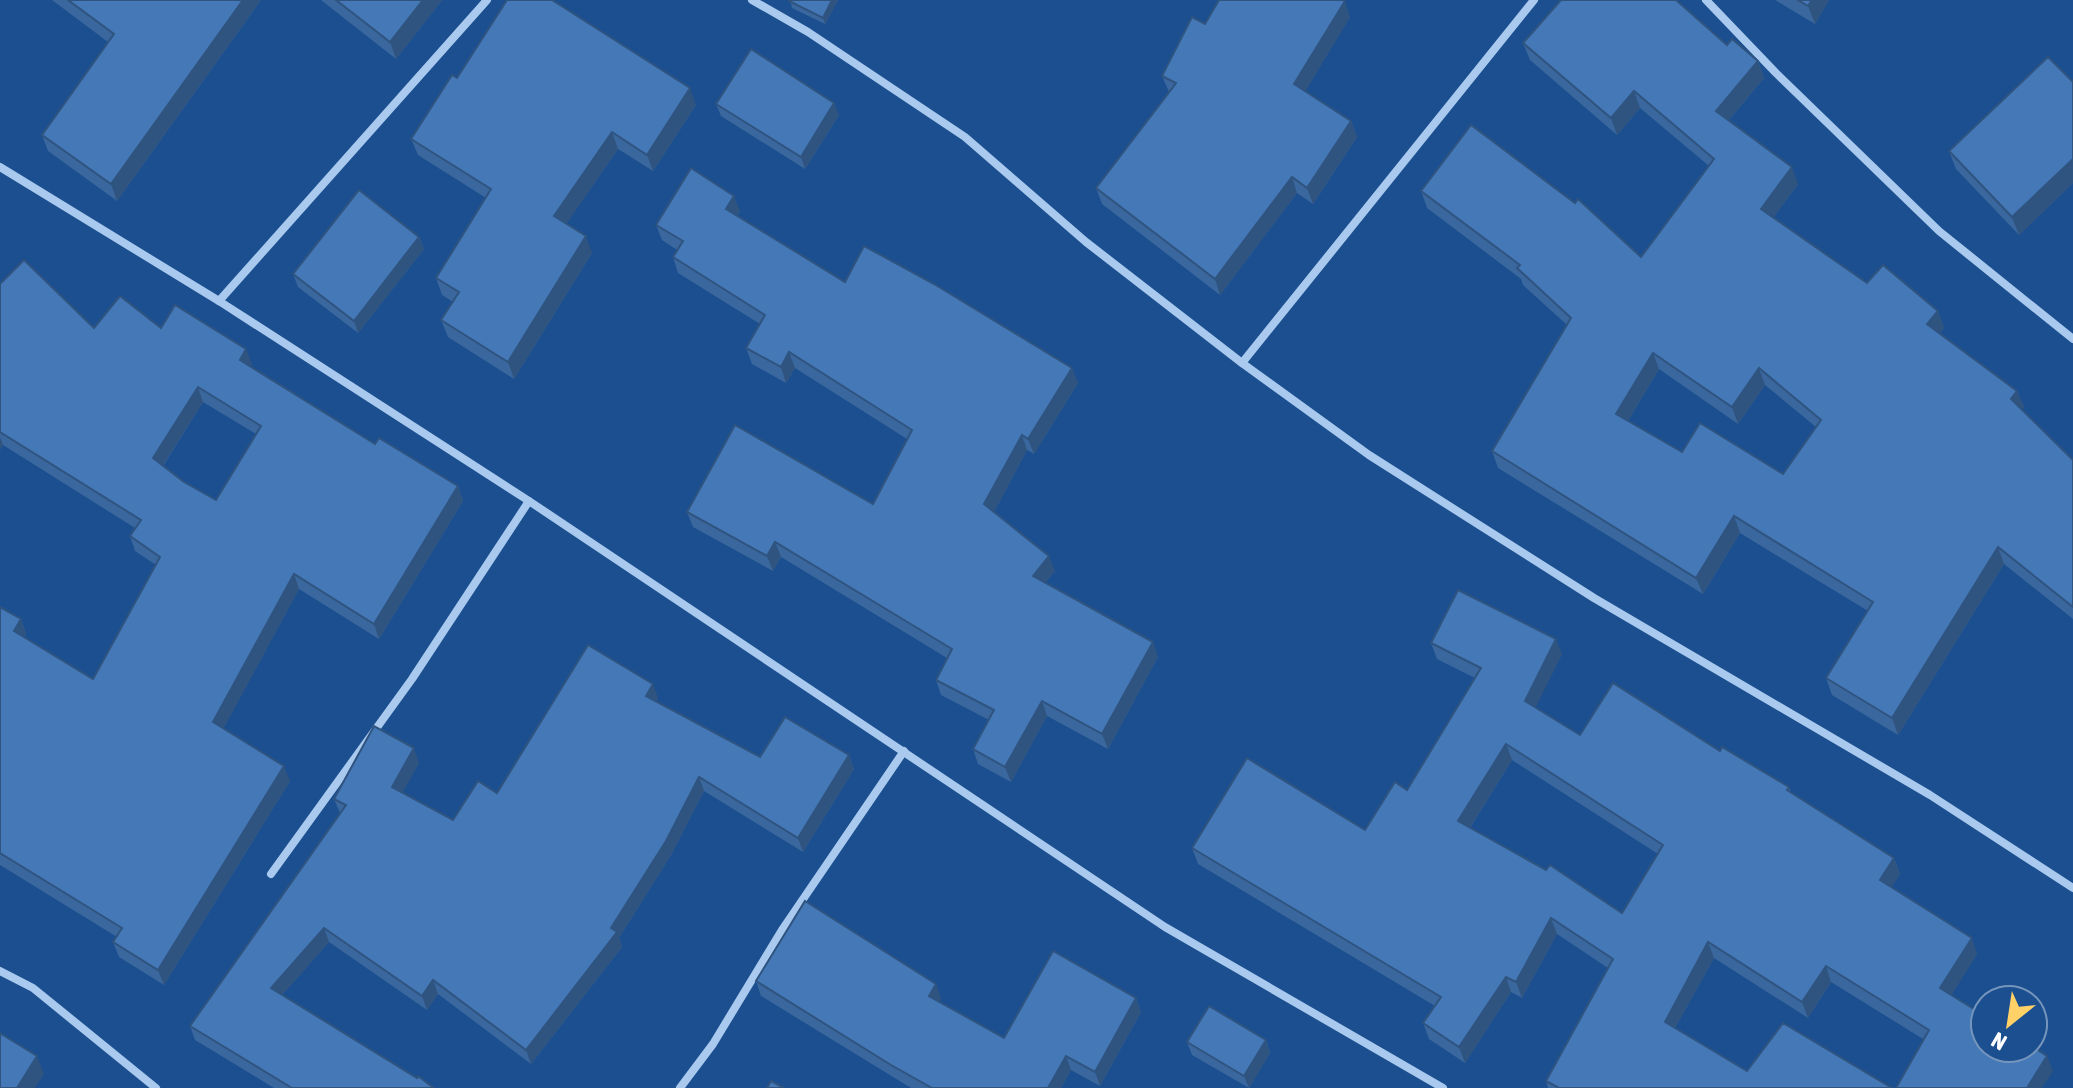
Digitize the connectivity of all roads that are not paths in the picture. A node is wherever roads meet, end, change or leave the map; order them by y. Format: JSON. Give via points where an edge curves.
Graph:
{"nodes":[{"id":1,"x":487,"y":0,"type":"edge"},
{"id":2,"x":752,"y":0,"type":"edge"},
{"id":3,"x":1534,"y":0,"type":"edge"},
{"id":4,"x":1706,"y":0,"type":"edge"},
{"id":5,"x":0,"y":167,"type":"edge"},
{"id":6,"x":219,"y":301,"type":"junction"},
{"id":7,"x":2073,"y":339,"type":"edge"},
{"id":8,"x":1242,"y":363,"type":"junction"},
{"id":9,"x":529,"y":501,"type":"junction"},
{"id":10,"x":904,"y":751,"type":"junction"},
{"id":11,"x":271,"y":874,"type":"dead end"},
{"id":12,"x":2073,"y":888,"type":"edge"},
{"id":13,"x":0,"y":971,"type":"edge"},
{"id":14,"x":156,"y":1088,"type":"edge"},
{"id":15,"x":680,"y":1088,"type":"edge"},
{"id":16,"x":1443,"y":1088,"type":"edge"}],
"edges":[{"from":1,"to":6,"type":"street"},
{"from":2,"to":8,"type":"street","via":[[965,137],[1086,242]]},
{"from":3,"to":8,"type":"street"},
{"from":4,"to":7,"type":"street","via":[[1939,231]]},
{"from":5,"to":6,"type":"street"},
{"from":6,"to":9,"type":"street"},
{"from":8,"to":12,"type":"street","via":[[1369,455],[1594,598],[1930,795]]},
{"from":9,"to":10,"type":"street"},
{"from":9,"to":11,"type":"street","via":[[412,679]]},
{"from":10,"to":15,"type":"street"},
{"from":10,"to":16,"type":"street","via":[[1165,927]]},
{"from":13,"to":14,"type":"street","via":[[33,988]]}]}
